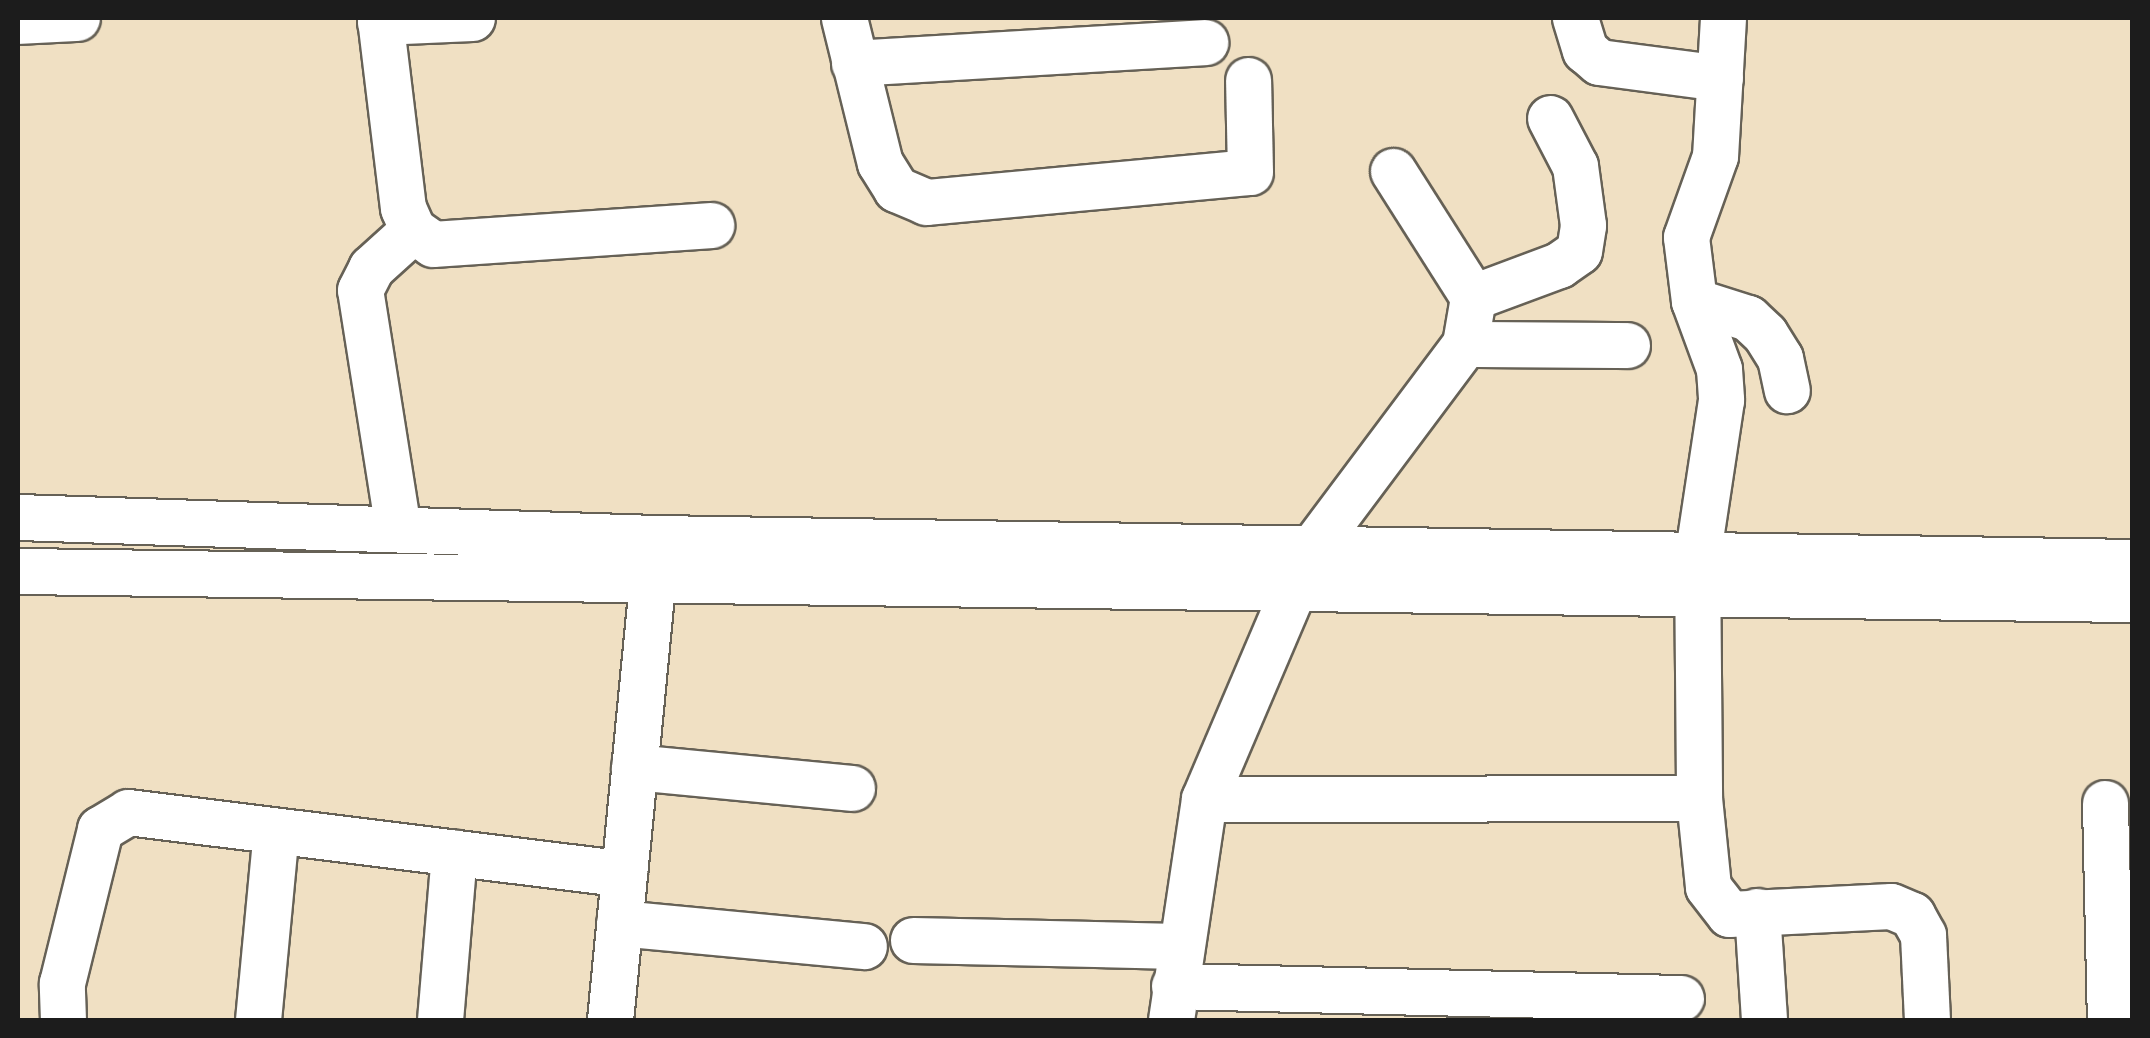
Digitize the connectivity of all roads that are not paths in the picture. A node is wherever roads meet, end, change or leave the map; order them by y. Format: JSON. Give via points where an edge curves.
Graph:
{"nodes":[{"id":1,"x":76,"y":18,"type":"edge"},
{"id":2,"x":472,"y":18,"type":"edge"},
{"id":3,"x":844,"y":18,"type":"edge"},
{"id":4,"x":1576,"y":18,"type":"edge"},
{"id":5,"x":1724,"y":18,"type":"edge"},
{"id":6,"x":380,"y":20,"type":"edge"},
{"id":7,"x":18,"y":21,"type":"edge"},
{"id":8,"x":1206,"y":42,"type":"dead end"},
{"id":9,"x":854,"y":62,"type":"junction"},
{"id":10,"x":1720,"y":78,"type":"junction"},
{"id":11,"x":1248,"y":80,"type":"dead end"},
{"id":12,"x":1550,"y":118,"type":"dead end"},
{"id":13,"x":1393,"y":171,"type":"dead end"},
{"id":14,"x":710,"y":225,"type":"dead end"},
{"id":15,"x":413,"y":230,"type":"junction"},
{"id":16,"x":1473,"y":297,"type":"junction"},
{"id":17,"x":1694,"y":301,"type":"junction"},
{"id":18,"x":1465,"y":344,"type":"junction"},
{"id":19,"x":1627,"y":345,"type":"dead end"},
{"id":20,"x":1787,"y":390,"type":"dead end"},
{"id":21,"x":18,"y":507,"type":"edge"},
{"id":22,"x":398,"y":529,"type":"junction"},
{"id":23,"x":654,"y":558,"type":"junction"},
{"id":24,"x":2132,"y":562,"type":"edge"},
{"id":25,"x":1302,"y":569,"type":"junction"},
{"id":26,"x":18,"y":571,"type":"edge"},
{"id":27,"x":1697,"y":576,"type":"junction"},
{"id":28,"x":2132,"y":599,"type":"edge"},
{"id":29,"x":634,"y":768,"type":"junction"},
{"id":30,"x":852,"y":788,"type":"dead end"},
{"id":31,"x":1699,"y":798,"type":"junction"},
{"id":32,"x":1204,"y":799,"type":"junction"},
{"id":33,"x":2104,"y":803,"type":"dead end"},
{"id":34,"x":276,"y":831,"type":"junction"},
{"id":35,"x":454,"y":853,"type":"junction"},
{"id":36,"x":624,"y":874,"type":"junction"},
{"id":37,"x":1757,"y":911,"type":"junction"},
{"id":38,"x":619,"y":923,"type":"junction"},
{"id":39,"x":912,"y":940,"type":"dead end"},
{"id":40,"x":864,"y":946,"type":"dead end"},
{"id":41,"x":1175,"y":984,"type":"edge"},
{"id":42,"x":1681,"y":998,"type":"dead end"},
{"id":43,"x":62,"y":1020,"type":"edge"},
{"id":44,"x":258,"y":1020,"type":"edge"},
{"id":45,"x":440,"y":1020,"type":"edge"},
{"id":46,"x":610,"y":1020,"type":"edge"},
{"id":47,"x":1764,"y":1020,"type":"edge"},
{"id":48,"x":1927,"y":1020,"type":"edge"},
{"id":49,"x":2110,"y":1020,"type":"edge"}],
"edges":[{"from":1,"to":7,"type":"street"},
{"from":2,"to":6,"type":"street"},
{"from":3,"to":9,"type":"street"},
{"from":4,"to":10,"type":"street","via":[[1585,50],[1600,62]]},
{"from":5,"to":10,"type":"street"},
{"from":6,"to":15,"type":"street","via":[[403,208]]},
{"from":8,"to":9,"type":"street"},
{"from":9,"to":11,"type":"street","via":[[880,162],[896,189],[926,202],[1250,172]]},
{"from":10,"to":17,"type":"street","via":[[1714,156],[1686,237]]},
{"from":12,"to":16,"type":"street","via":[[1575,166],[1583,226],[1579,251]]},
{"from":13,"to":16,"type":"street"},
{"from":14,"to":15,"type":"street","via":[[460,245],[433,244]]},
{"from":15,"to":22,"type":"street","via":[[371,268],[360,290]]},
{"from":16,"to":18,"type":"street"},
{"from":17,"to":20,"type":"street","via":[[1748,318],[1766,334]]},
{"from":17,"to":27,"type":"street","via":[[1719,369],[1721,400]]},
{"from":18,"to":19,"type":"street"},
{"from":18,"to":25,"type":"street"},
{"from":21,"to":22,"type":"street"},
{"from":22,"to":23,"type":"street"},
{"from":23,"to":25,"type":"street"},
{"from":23,"to":26,"type":"street"},
{"from":23,"to":29,"type":"street"},
{"from":24,"to":27,"type":"street"},
{"from":25,"to":27,"type":"street"},
{"from":25,"to":32,"type":"street"},
{"from":27,"to":28,"type":"street"},
{"from":27,"to":31,"type":"street"},
{"from":29,"to":30,"type":"street"},
{"from":29,"to":36,"type":"street"},
{"from":31,"to":32,"type":"street"},
{"from":31,"to":37,"type":"street","via":[[1714,903],[1730,914]]},
{"from":32,"to":41,"type":"street"},
{"from":33,"to":49,"type":"street"},
{"from":34,"to":35,"type":"street"},
{"from":34,"to":43,"type":"street","via":[[128,812],[112,817],[100,829],[62,983]]},
{"from":34,"to":44,"type":"street"},
{"from":35,"to":36,"type":"street"},
{"from":35,"to":45,"type":"street"},
{"from":36,"to":38,"type":"street"},
{"from":37,"to":47,"type":"street"},
{"from":37,"to":48,"type":"street","via":[[1891,906],[1912,914],[1923,935]]},
{"from":38,"to":40,"type":"street"},
{"from":38,"to":46,"type":"street"},
{"from":39,"to":41,"type":"street"},
{"from":41,"to":42,"type":"street"}]}
